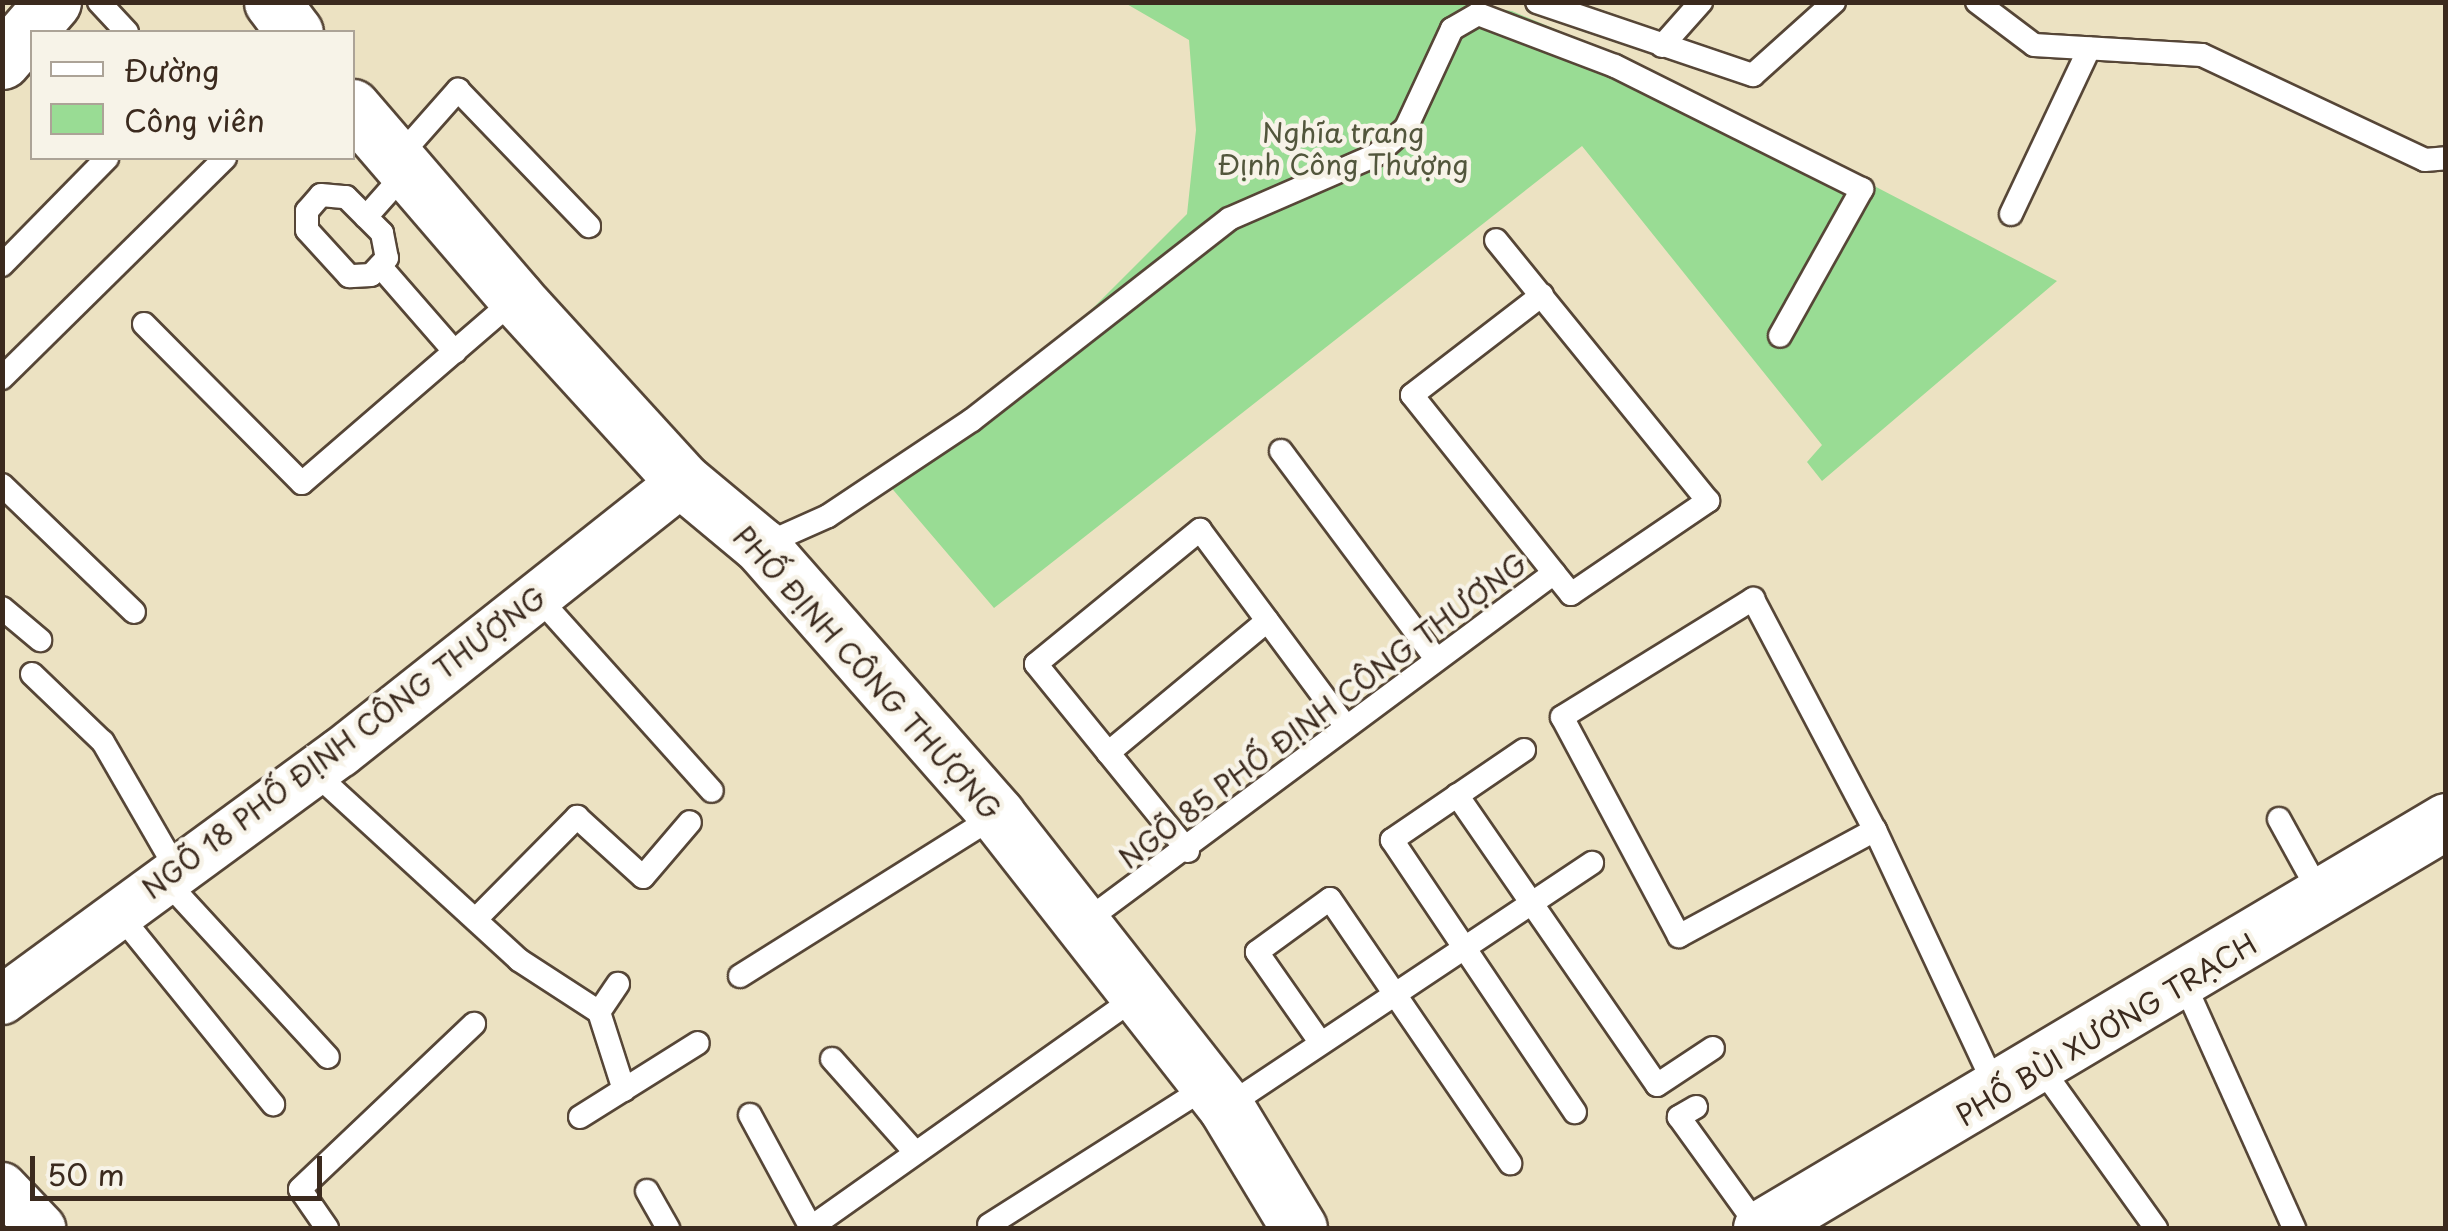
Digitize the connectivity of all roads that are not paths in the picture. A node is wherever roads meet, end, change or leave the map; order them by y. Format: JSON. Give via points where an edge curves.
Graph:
{"nodes":[{"id":1,"x":52,"y":2,"type":"edge"},
{"id":2,"x":99,"y":2,"type":"edge"},
{"id":3,"x":272,"y":2,"type":"edge"},
{"id":4,"x":1537,"y":2,"type":"edge"},
{"id":5,"x":1702,"y":2,"type":"edge"},
{"id":6,"x":1834,"y":2,"type":"edge"},
{"id":7,"x":1977,"y":2,"type":"edge"},
{"id":8,"x":125,"y":30,"type":"edge"},
{"id":9,"x":293,"y":30,"type":"edge"},
{"id":10,"x":1662,"y":46,"type":"junction"},
{"id":11,"x":2089,"y":49,"type":"junction"},
{"id":12,"x":2,"y":61,"type":"edge"},
{"id":13,"x":355,"y":110,"type":"edge"},
{"id":14,"x":2446,"y":158,"type":"edge"},
{"id":15,"x":105,"y":160,"type":"edge"},
{"id":16,"x":223,"y":160,"type":"edge"},
{"id":17,"x":401,"y":166,"type":"junction"},
{"id":18,"x":2011,"y":214,"type":"dead end"},
{"id":19,"x":366,"y":217,"type":"junction"},
{"id":20,"x":588,"y":226,"type":"dead end"},
{"id":21,"x":1496,"y":240,"type":"dead end"},
{"id":22,"x":2,"y":265,"type":"edge"},
{"id":23,"x":380,"y":266,"type":"junction"},
{"id":24,"x":1542,"y":295,"type":"junction"},
{"id":25,"x":516,"y":298,"type":"junction"},
{"id":26,"x":144,"y":324,"type":"dead end"},
{"id":27,"x":1780,"y":336,"type":"dead end"},
{"id":28,"x":455,"y":352,"type":"junction"},
{"id":29,"x":2,"y":378,"type":"edge"},
{"id":30,"x":1302,"y":437,"type":"dead end"},
{"id":31,"x":683,"y":482,"type":"junction"},
{"id":32,"x":2,"y":485,"type":"edge"},
{"id":33,"x":761,"y":546,"type":"junction"},
{"id":34,"x":1554,"y":573,"type":"junction"},
{"id":35,"x":536,"y":595,"type":"junction"},
{"id":36,"x":2,"y":608,"type":"edge"},
{"id":37,"x":134,"y":612,"type":"dead end"},
{"id":38,"x":1268,"y":621,"type":"junction"},
{"id":39,"x":40,"y":640,"type":"dead end"},
{"id":40,"x":1436,"y":659,"type":"junction"},
{"id":41,"x":32,"y":674,"type":"dead end"},
{"id":42,"x":1345,"y":725,"type":"junction"},
{"id":43,"x":1524,"y":750,"type":"dead end"},
{"id":44,"x":1108,"y":753,"type":"junction"},
{"id":45,"x":314,"y":772,"type":"junction"},
{"id":46,"x":712,"y":791,"type":"dead end"},
{"id":47,"x":1457,"y":795,"type":"junction"},
{"id":48,"x":997,"y":815,"type":"junction"},
{"id":49,"x":2279,"y":818,"type":"dead end"},
{"id":50,"x":2446,"y":821,"type":"edge"},
{"id":51,"x":690,"y":822,"type":"dead end"},
{"id":52,"x":1874,"y":830,"type":"junction"},
{"id":53,"x":1188,"y":851,"type":"junction"},
{"id":54,"x":1592,"y":862,"type":"dead end"},
{"id":55,"x":172,"y":876,"type":"junction"},
{"id":56,"x":2323,"y":900,"type":"junction"},
{"id":57,"x":1530,"y":904,"type":"junction"},
{"id":58,"x":119,"y":914,"type":"junction"},
{"id":59,"x":476,"y":919,"type":"junction"},
{"id":60,"x":1086,"y":922,"type":"junction"},
{"id":61,"x":1467,"y":947,"type":"junction"},
{"id":62,"x":740,"y":976,"type":"dead end"},
{"id":63,"x":2184,"y":983,"type":"junction"},
{"id":64,"x":618,"y":984,"type":"dead end"},
{"id":65,"x":1397,"y":992,"type":"junction"},
{"id":66,"x":1138,"y":996,"type":"junction"},
{"id":67,"x":2,"y":1000,"type":"edge"},
{"id":68,"x":599,"y":1012,"type":"junction"},
{"id":69,"x":474,"y":1024,"type":"dead end"},
{"id":70,"x":1320,"y":1042,"type":"junction"},
{"id":71,"x":698,"y":1043,"type":"dead end"},
{"id":72,"x":1713,"y":1048,"type":"dead end"},
{"id":73,"x":328,"y":1057,"type":"dead end"},
{"id":74,"x":832,"y":1060,"type":"dead end"},
{"id":75,"x":2020,"y":1081,"type":"junction"},
{"id":76,"x":624,"y":1090,"type":"junction"},
{"id":77,"x":1215,"y":1097,"type":"junction"},
{"id":78,"x":273,"y":1104,"type":"dead end"},
{"id":79,"x":1696,"y":1107,"type":"dead end"},
{"id":80,"x":1575,"y":1112,"type":"dead end"},
{"id":81,"x":750,"y":1115,"type":"dead end"},
{"id":82,"x":580,"y":1118,"type":"dead end"},
{"id":83,"x":913,"y":1150,"type":"junction"},
{"id":84,"x":1510,"y":1163,"type":"dead end"},
{"id":85,"x":2,"y":1187,"type":"edge"},
{"id":86,"x":647,"y":1191,"type":"dead end"},
{"id":87,"x":990,"y":1224,"type":"dead end"},
{"id":88,"x":1292,"y":1226,"type":"edge"},
{"id":89,"x":40,"y":1228,"type":"edge"},
{"id":90,"x":327,"y":1228,"type":"edge"},
{"id":91,"x":668,"y":1228,"type":"edge"},
{"id":92,"x":810,"y":1228,"type":"edge"},
{"id":93,"x":1760,"y":1228,"type":"edge"},
{"id":94,"x":2156,"y":1228,"type":"edge"},
{"id":95,"x":2294,"y":1228,"type":"edge"}],
"edges":[{"from":1,"to":12,"type":"street"},
{"from":2,"to":8,"type":"lane"},
{"from":3,"to":9,"type":"street"},
{"from":4,"to":10,"type":"lane"},
{"from":5,"to":10,"type":"lane"},
{"from":6,"to":10,"type":"lane","via":[[1752,76]]},
{"from":7,"to":11,"type":"lane","via":[[2034,45]]},
{"from":11,"to":14,"type":"lane","via":[[2202,55],[2376,140],[2425,160]]},
{"from":11,"to":18,"type":"lane"},
{"from":13,"to":17,"type":"street","name":"PHỐ ĐỊNH CÔNG THƯỢNG"},
{"from":15,"to":22,"type":"lane"},
{"from":16,"to":29,"type":"lane"},
{"from":17,"to":19,"type":"lane"},
{"from":17,"to":20,"type":"lane","via":[[458,90]]},
{"from":17,"to":25,"type":"street","name":"PHỐ ĐỊNH CÔNG THƯỢNG"},
{"from":19,"to":23,"type":"lane","via":[[382,233]]},
{"from":19,"to":23,"type":"lane","via":[[346,197],[321,196],[307,210],[307,230],[349,276]]},
{"from":21,"to":24,"type":"lane","name":"NGÕ 85 PHỐ ĐỊNH CÔNG THƯỢNG"},
{"from":23,"to":28,"type":"lane"},
{"from":24,"to":34,"type":"lane","via":[[1412,395]]},
{"from":24,"to":34,"type":"lane","name":"NGÕ 85 PHỐ ĐỊNH CÔNG THƯỢNG","via":[[1708,501],[1572,594]]},
{"from":25,"to":28,"type":"lane"},
{"from":25,"to":31,"type":"street","name":"PHỐ ĐỊNH CÔNG THƯỢNG"},
{"from":26,"to":28,"type":"lane","via":[[302,484]]},
{"from":27,"to":33,"type":"lane","via":[[1862,189],[1616,66],[1478,14],[1452,30],[1406,128],[1376,155],[1230,219],[972,420],[828,516]]},
{"from":30,"to":40,"type":"lane","via":[[1276,455]]},
{"from":31,"to":33,"type":"street","name":"PHỐ ĐỊNH CÔNG THƯỢNG"},
{"from":31,"to":35,"type":"street","name":"NGÕ 18 PHỐ ĐỊNH CÔNG THƯỢNG"},
{"from":32,"to":37,"type":"lane"},
{"from":33,"to":48,"type":"street","name":"PHỐ ĐỊNH CÔNG THƯỢNG"},
{"from":34,"to":40,"type":"lane","name":"NGÕ 85 PHỐ ĐỊNH CÔNG THƯỢNG"},
{"from":35,"to":45,"type":"street","name":"NGÕ 18 PHỐ ĐỊNH CÔNG THƯỢNG"},
{"from":35,"to":46,"type":"lane"},
{"from":36,"to":39,"type":"lane"},
{"from":38,"to":42,"type":"lane"},
{"from":38,"to":44,"type":"lane"},
{"from":38,"to":44,"type":"lane","via":[[1200,530],[1036,664]]},
{"from":40,"to":42,"type":"lane","name":"NGÕ 85 PHỐ ĐỊNH CÔNG THƯỢNG"},
{"from":41,"to":55,"type":"lane","via":[[103,742]]},
{"from":42,"to":53,"type":"lane","name":"NGÕ 85 PHỐ ĐỊNH CÔNG THƯỢNG"},
{"from":43,"to":47,"type":"lane"},
{"from":44,"to":53,"type":"lane"},
{"from":45,"to":55,"type":"street","name":"NGÕ 18 PHỐ ĐỊNH CÔNG THƯỢNG"},
{"from":45,"to":59,"type":"lane"},
{"from":47,"to":57,"type":"lane"},
{"from":47,"to":61,"type":"lane","via":[[1392,840]]},
{"from":48,"to":60,"type":"street","name":"PHỐ ĐỊNH CÔNG THƯỢNG"},
{"from":48,"to":62,"type":"lane"},
{"from":49,"to":56,"type":"lane"},
{"from":50,"to":56,"type":"street","name":"PHỐ BÙI XƯƠNG TRẠCH"},
{"from":51,"to":59,"type":"lane","via":[[642,878],[577,816]]},
{"from":52,"to":52,"type":"lane","via":[[1753,599],[1562,718],[1679,936]]},
{"from":52,"to":75,"type":"lane"},
{"from":53,"to":60,"type":"lane","name":"NGÕ 85 PHỐ ĐỊNH CÔNG THƯỢNG"},
{"from":54,"to":57,"type":"lane"},
{"from":55,"to":58,"type":"street","name":"NGÕ 18 PHỐ ĐỊNH CÔNG THƯỢNG"},
{"from":55,"to":73,"type":"lane"},
{"from":56,"to":63,"type":"street","name":"PHỐ BÙI XƯƠNG TRẠCH"},
{"from":57,"to":61,"type":"lane"},
{"from":57,"to":72,"type":"lane","via":[[1657,1085]]},
{"from":58,"to":67,"type":"street","name":"NGÕ 18 PHỐ ĐỊNH CÔNG THƯỢNG"},
{"from":58,"to":78,"type":"lane"},
{"from":59,"to":68,"type":"lane"},
{"from":60,"to":66,"type":"street","name":"PHỐ ĐỊNH CÔNG THƯỢNG"},
{"from":61,"to":65,"type":"lane"},
{"from":61,"to":80,"type":"lane"},
{"from":63,"to":75,"type":"street","name":"PHỐ BÙI XƯƠNG TRẠCH"},
{"from":63,"to":95,"type":"lane"},
{"from":64,"to":68,"type":"lane"},
{"from":65,"to":70,"type":"lane"},
{"from":65,"to":70,"type":"lane","via":[[1330,899],[1257,952]]},
{"from":65,"to":84,"type":"lane"},
{"from":66,"to":77,"type":"street","name":"PHỐ ĐỊNH CÔNG THƯỢNG"},
{"from":66,"to":83,"type":"lane"},
{"from":68,"to":76,"type":"lane"},
{"from":69,"to":90,"type":"lane","via":[[300,1189]]},
{"from":70,"to":77,"type":"lane"},
{"from":71,"to":76,"type":"lane"},
{"from":74,"to":83,"type":"lane"},
{"from":75,"to":93,"type":"street","name":"PHỐ BÙI XƯƠNG TRẠCH"},
{"from":75,"to":94,"type":"lane"},
{"from":76,"to":82,"type":"lane"},
{"from":77,"to":87,"type":"lane"},
{"from":77,"to":88,"type":"street","name":"PHỐ ĐỊNH CÔNG THƯỢNG"},
{"from":79,"to":93,"type":"lane","via":[[1679,1118]]},
{"from":81,"to":92,"type":"lane"},
{"from":83,"to":92,"type":"lane"},
{"from":85,"to":89,"type":"street"},
{"from":86,"to":91,"type":"lane"}]}
